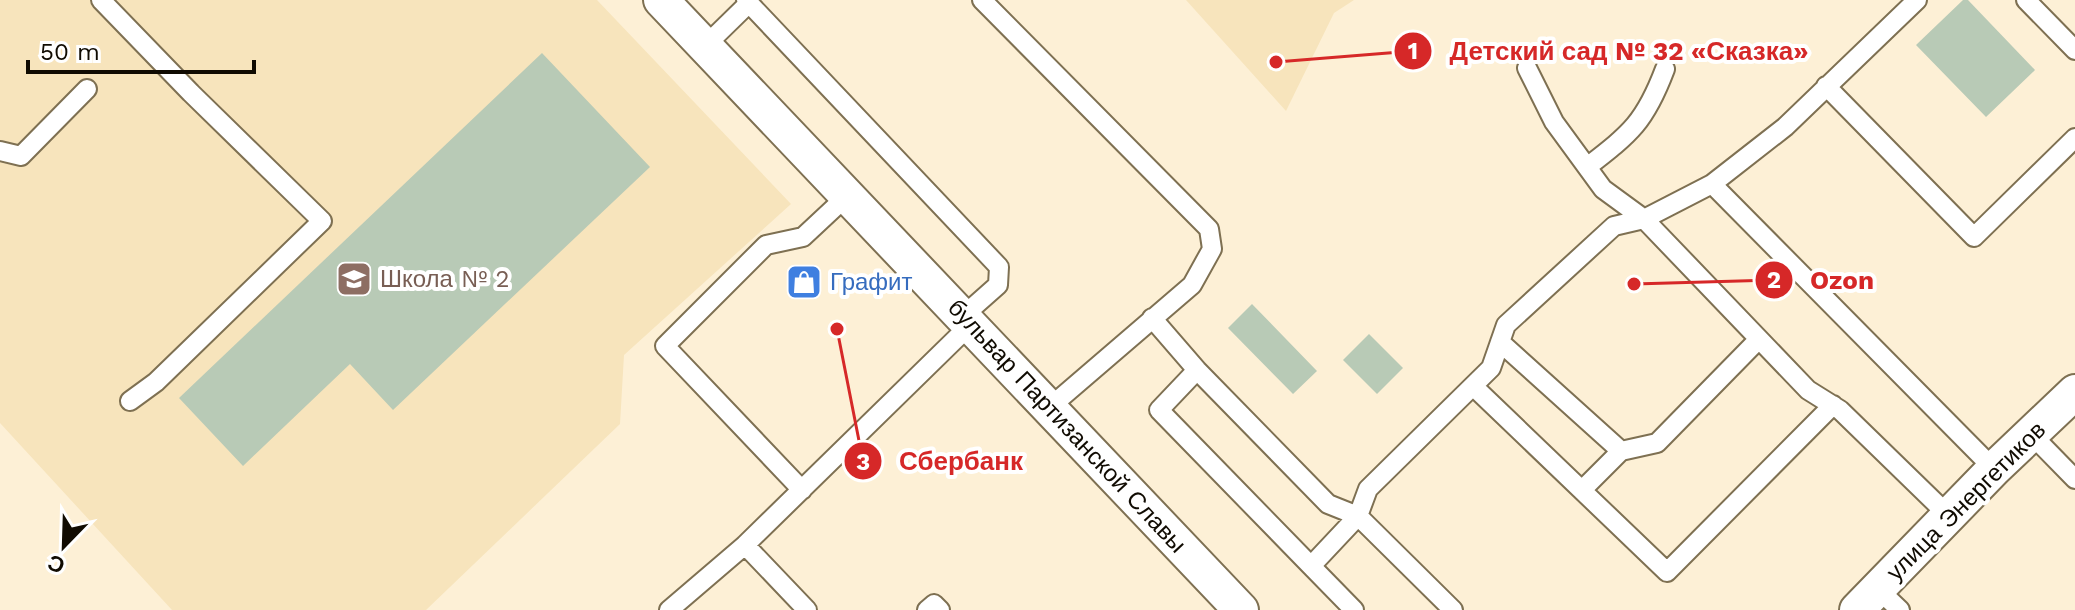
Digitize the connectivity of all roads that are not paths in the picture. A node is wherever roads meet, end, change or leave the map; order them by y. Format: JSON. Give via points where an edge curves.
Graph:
{"nodes":[{"id":1,"x":101,"y":0,"type":"edge"},
{"id":2,"x":661,"y":0,"type":"edge"},
{"id":3,"x":982,"y":0,"type":"edge"},
{"id":4,"x":1917,"y":0,"type":"edge"},
{"id":5,"x":2026,"y":0,"type":"edge"},
{"id":6,"x":748,"y":2,"type":"edge"},
{"id":7,"x":705,"y":46,"type":"junction"},
{"id":8,"x":2075,"y":50,"type":"edge"},
{"id":9,"x":1527,"y":68,"type":"dead end"},
{"id":10,"x":1665,"y":69,"type":"dead end"},
{"id":11,"x":1826,"y":86,"type":"junction"},
{"id":12,"x":87,"y":89,"type":"dead end"},
{"id":13,"x":2075,"y":138,"type":"edge"},
{"id":14,"x":0,"y":151,"type":"edge"},
{"id":15,"x":1587,"y":167,"type":"junction"},
{"id":16,"x":1712,"y":184,"type":"junction"},
{"id":17,"x":848,"y":195,"type":"junction"},
{"id":18,"x":1644,"y":219,"type":"junction"},
{"id":19,"x":1152,"y":318,"type":"junction"},
{"id":20,"x":967,"y":320,"type":"junction"},
{"id":21,"x":1759,"y":339,"type":"junction"},
{"id":22,"x":1500,"y":342,"type":"junction"},
{"id":23,"x":1197,"y":370,"type":"junction"},
{"id":24,"x":1473,"y":386,"type":"junction"},
{"id":25,"x":2074,"y":396,"type":"edge"},
{"id":26,"x":130,"y":401,"type":"dead end"},
{"id":27,"x":1833,"y":405,"type":"junction"},
{"id":28,"x":1050,"y":407,"type":"junction"},
{"id":29,"x":2031,"y":434,"type":"junction"},
{"id":30,"x":1621,"y":451,"type":"junction"},
{"id":31,"x":1994,"y":469,"type":"junction"},
{"id":32,"x":2075,"y":479,"type":"edge"},
{"id":33,"x":802,"y":490,"type":"junction"},
{"id":34,"x":1582,"y":490,"type":"junction"},
{"id":35,"x":1358,"y":516,"type":"junction"},
{"id":36,"x":1949,"y":516,"type":"junction"},
{"id":37,"x":745,"y":545,"type":"junction"},
{"id":38,"x":1311,"y":566,"type":"junction"},
{"id":39,"x":1878,"y":603,"type":"edge"},
{"id":40,"x":669,"y":610,"type":"edge"},
{"id":41,"x":807,"y":610,"type":"edge"},
{"id":42,"x":927,"y":610,"type":"edge"},
{"id":43,"x":940,"y":610,"type":"edge"},
{"id":44,"x":1241,"y":610,"type":"edge"},
{"id":45,"x":1354,"y":610,"type":"edge"},
{"id":46,"x":1453,"y":610,"type":"edge"}],
"edges":[{"from":1,"to":26,"type":"lane","via":[[322,221]]},
{"from":2,"to":7,"type":"street","name":"бульвар Партизанской Славы"},
{"from":3,"to":19,"type":"lane","via":[[1209,229],[1212,249],[1192,285]]},
{"from":4,"to":11,"type":"lane"},
{"from":5,"to":8,"type":"lane"},
{"from":6,"to":7,"type":"lane"},
{"from":6,"to":20,"type":"lane","via":[[999,267],[998,285]]},
{"from":7,"to":17,"type":"street","name":"бульвар Партизанской Славы"},
{"from":9,"to":15,"type":"lane","via":[[1554,122]]},
{"from":10,"to":15,"type":"lane","via":[[1636,127]]},
{"from":11,"to":13,"type":"lane","via":[[1974,237]]},
{"from":11,"to":16,"type":"lane","via":[[1785,127]]},
{"from":12,"to":14,"type":"lane","via":[[21,156]]},
{"from":15,"to":18,"type":"lane","via":[[1603,189]]},
{"from":16,"to":18,"type":"lane"},
{"from":16,"to":31,"type":"lane"},
{"from":17,"to":20,"type":"street","name":"бульвар Партизанской Славы"},
{"from":17,"to":33,"type":"lane","via":[[803,237],[766,245],[665,346]]},
{"from":18,"to":21,"type":"lane"},
{"from":18,"to":22,"type":"lane","via":[[1614,226],[1506,325]]},
{"from":19,"to":23,"type":"lane"},
{"from":19,"to":28,"type":"lane"},
{"from":20,"to":28,"type":"street","name":"бульвар Партизанской Славы"},
{"from":20,"to":33,"type":"lane"},
{"from":21,"to":27,"type":"lane","via":[[1808,390]]},
{"from":21,"to":30,"type":"lane","via":[[1657,443]]},
{"from":22,"to":24,"type":"lane","via":[[1491,368]]},
{"from":22,"to":30,"type":"lane"},
{"from":23,"to":35,"type":"lane","via":[[1328,504]]},
{"from":23,"to":38,"type":"lane","via":[[1159,410]]},
{"from":24,"to":34,"type":"lane"},
{"from":24,"to":35,"type":"lane","via":[[1368,489]]},
{"from":25,"to":29,"type":"street","name":"улица Энергетиков"},
{"from":27,"to":34,"type":"lane","via":[[1667,572]]},
{"from":27,"to":36,"type":"lane"},
{"from":28,"to":44,"type":"street","name":"бульвар Партизанской Славы"},
{"from":29,"to":31,"type":"street","name":"улица Энергетиков"},
{"from":29,"to":32,"type":"lane"},
{"from":30,"to":34,"type":"lane"},
{"from":31,"to":36,"type":"street","name":"улица Энергетиков"},
{"from":33,"to":37,"type":"lane"},
{"from":35,"to":38,"type":"lane"},
{"from":35,"to":46,"type":"lane"},
{"from":36,"to":39,"type":"street","name":"улица Энергетиков"},
{"from":37,"to":40,"type":"lane"},
{"from":37,"to":41,"type":"lane"},
{"from":38,"to":45,"type":"lane"},
{"from":42,"to":43,"type":"lane","via":[[934,604]]}]}
